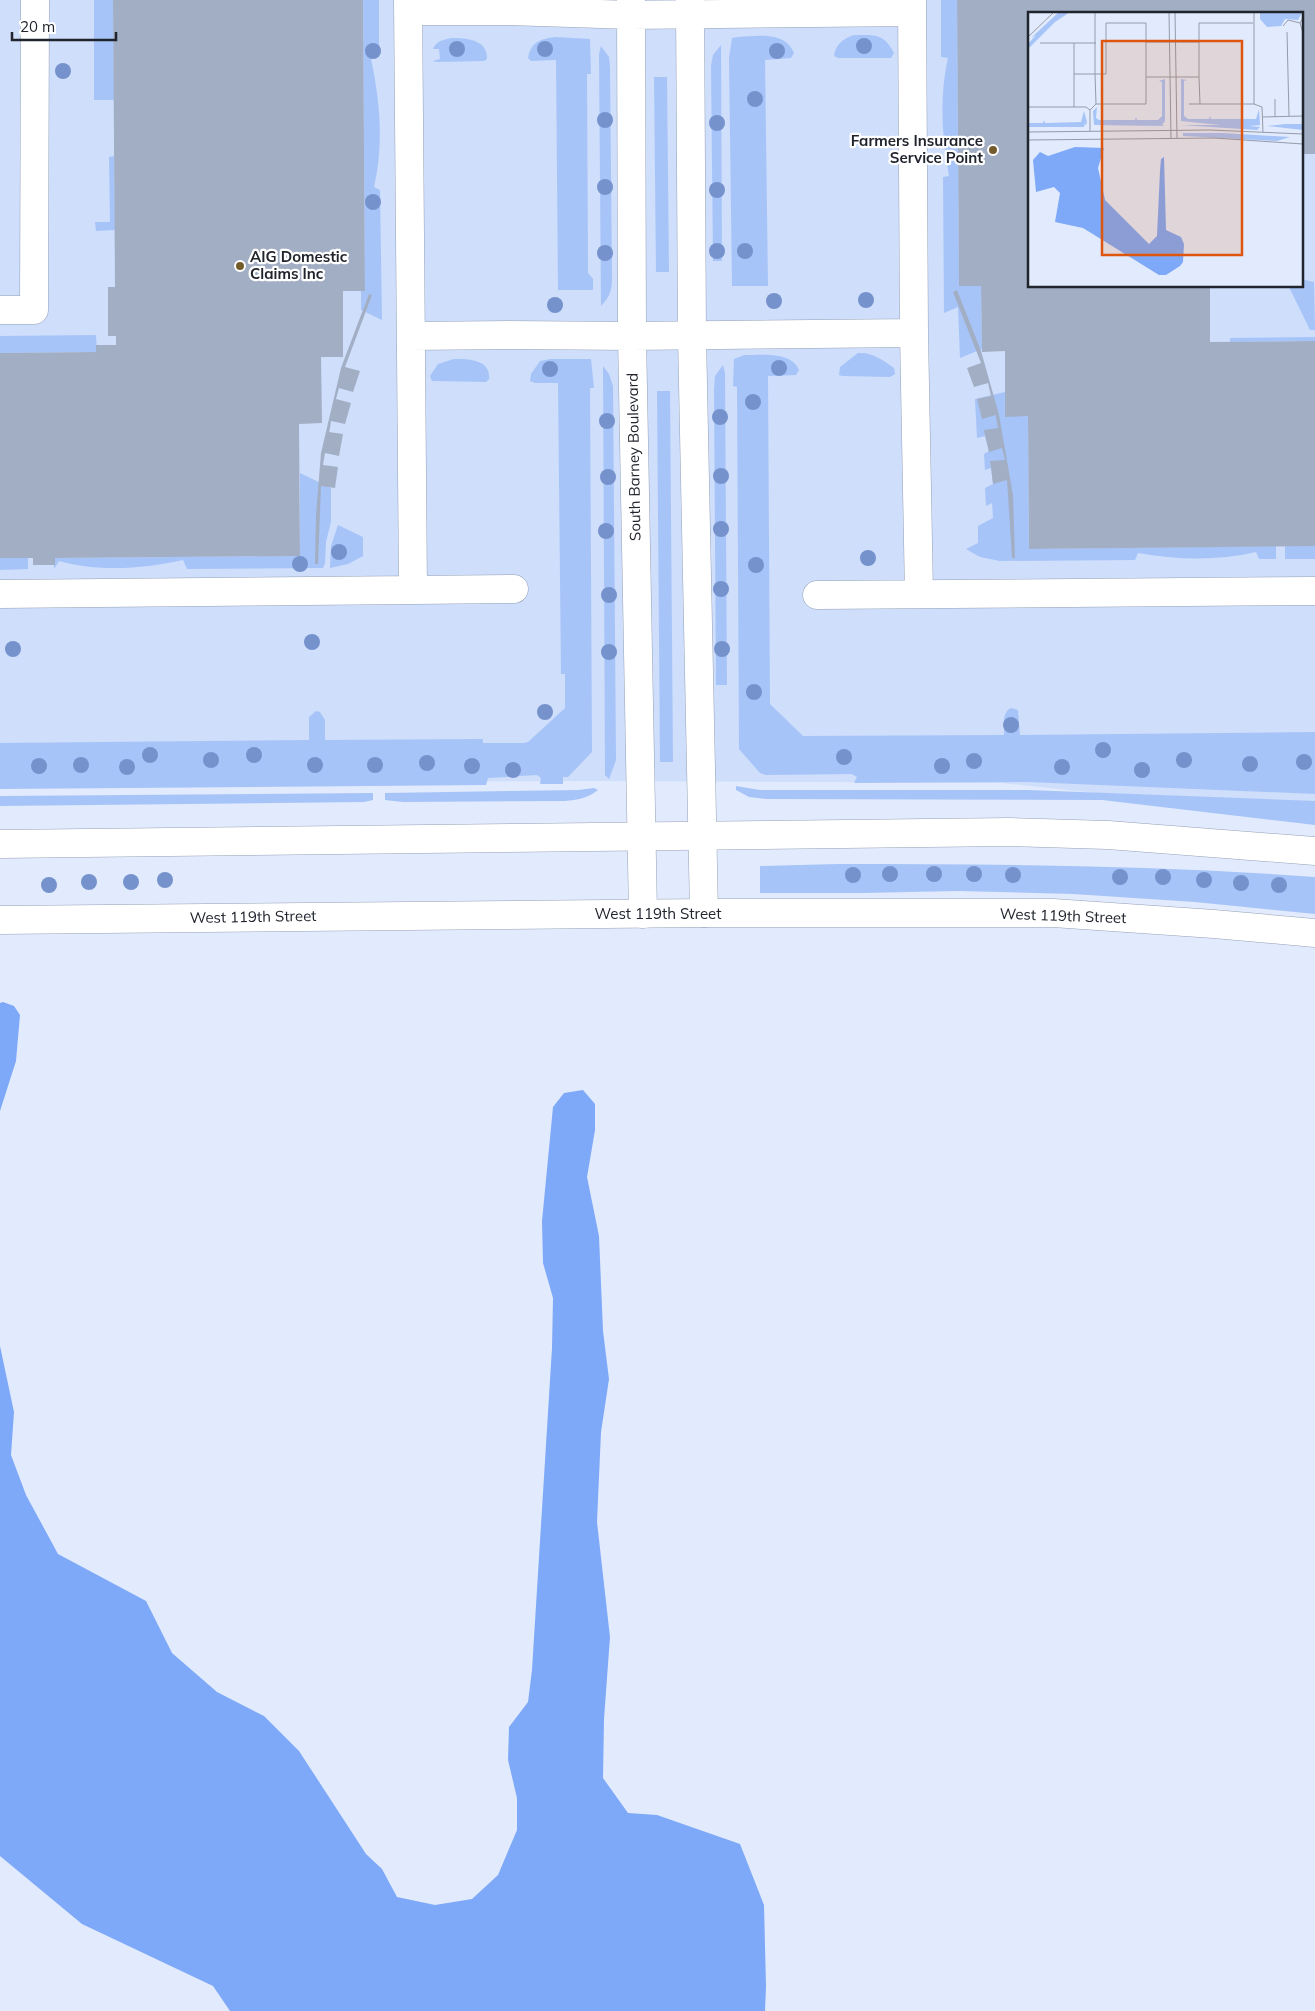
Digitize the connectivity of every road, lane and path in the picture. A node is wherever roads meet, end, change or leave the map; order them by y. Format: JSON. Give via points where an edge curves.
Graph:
{"nodes":[{"id":1,"x":35,"y":0,"type":"edge"},
{"id":2,"x":408,"y":6,"type":"edge"},
{"id":3,"x":912,"y":6,"type":"edge"},
{"id":4,"x":690,"y":7,"type":"edge"},
{"id":5,"x":631,"y":8,"type":"edge"},
{"id":6,"x":0,"y":310,"type":"edge"},
{"id":7,"x":914,"y":333,"type":"junction"},
{"id":8,"x":411,"y":336,"type":"junction"},
{"id":9,"x":632,"y":336,"type":"junction"},
{"id":10,"x":692,"y":336,"type":"junction"},
{"id":11,"x":514,"y":589,"type":"dead end"},
{"id":12,"x":413,"y":590,"type":"junction"},
{"id":13,"x":1315,"y":591,"type":"edge"},
{"id":14,"x":0,"y":594,"type":"edge"},
{"id":15,"x":919,"y":594,"type":"junction"},
{"id":16,"x":817,"y":595,"type":"dead end"},
{"id":17,"x":641,"y":835,"type":"junction"},
{"id":18,"x":702,"y":835,"type":"junction"},
{"id":19,"x":0,"y":844,"type":"edge"},
{"id":20,"x":1315,"y":852,"type":"edge"},
{"id":21,"x":704,"y":913,"type":"junction"},
{"id":22,"x":643,"y":914,"type":"junction"},
{"id":23,"x":0,"y":920,"type":"edge"},
{"id":24,"x":1315,"y":933,"type":"edge"}],
"edges":[{"from":1,"to":6,"type":"main road","via":[[34,310]]},
{"from":2,"to":5,"type":"main road","via":[[506,11]]},
{"from":2,"to":8,"type":"main road"},
{"from":3,"to":4,"type":"main road"},
{"from":3,"to":7,"type":"main road"},
{"from":4,"to":5,"type":"main road"},
{"from":4,"to":10,"type":"main road"},
{"from":5,"to":9,"type":"main road","name":"South Barney Boulevard"},
{"from":7,"to":10,"type":"main road"},
{"from":7,"to":15,"type":"main road"},
{"from":8,"to":9,"type":"main road"},
{"from":8,"to":12,"type":"main road"},
{"from":9,"to":10,"type":"main road"},
{"from":9,"to":17,"type":"main road","name":"South Barney Boulevard"},
{"from":10,"to":18,"type":"main road"},
{"from":11,"to":12,"type":"main road"},
{"from":12,"to":14,"type":"main road"},
{"from":13,"to":15,"type":"main road"},
{"from":15,"to":16,"type":"main road"},
{"from":17,"to":18,"type":"main road"},
{"from":17,"to":19,"type":"main road"},
{"from":17,"to":22,"type":"main road","name":"South Barney Boulevard"},
{"from":18,"to":20,"type":"main road","via":[[1028,832],[1108,835]]},
{"from":18,"to":21,"type":"main road"},
{"from":21,"to":22,"type":"main road","name":"West 119th Street"},
{"from":21,"to":24,"type":"main road","name":"West 119th Street","via":[[1053,913]]},
{"from":22,"to":23,"type":"main road","name":"West 119th Street"}]}
